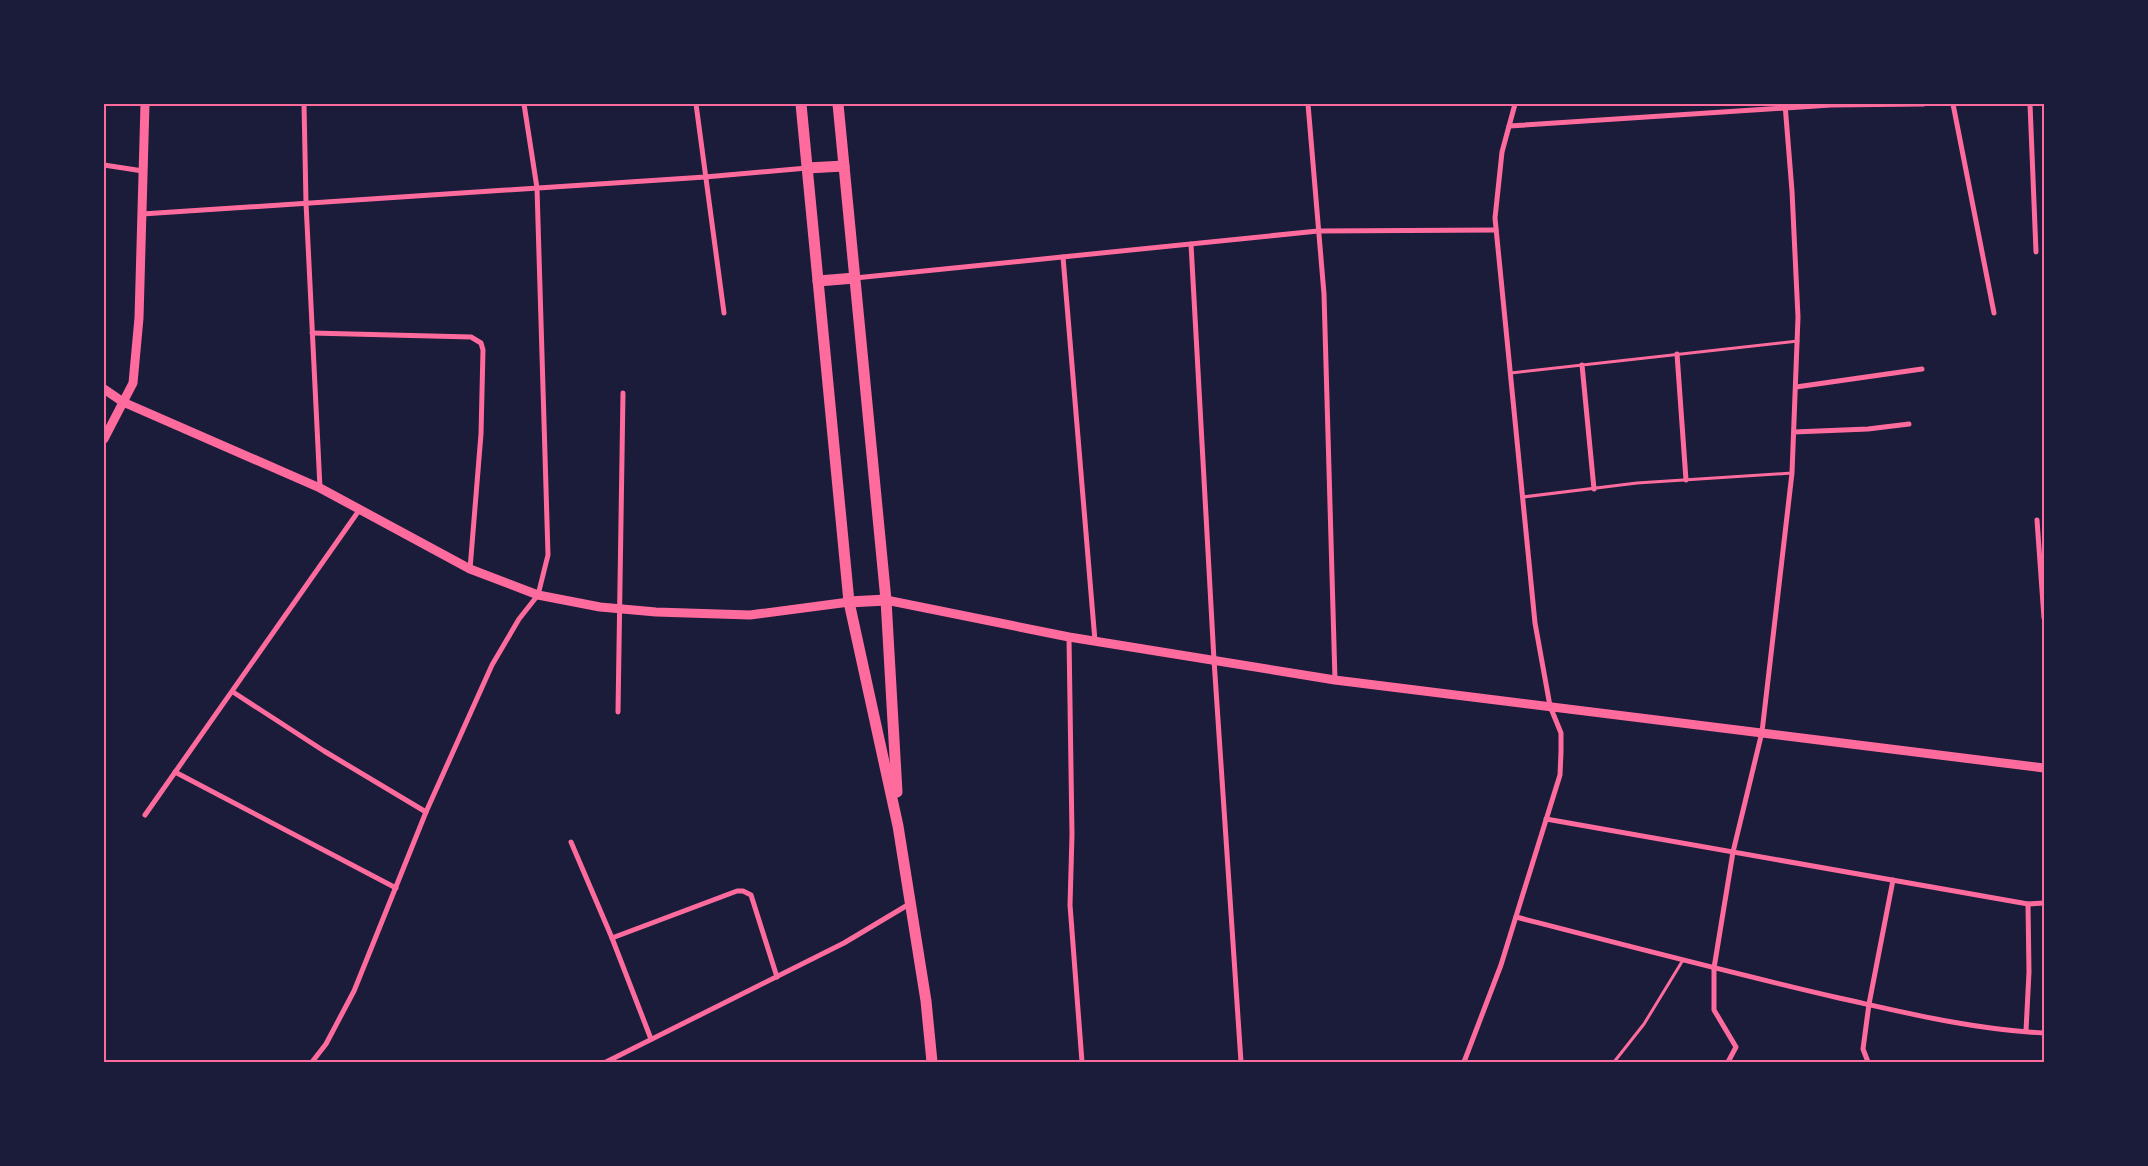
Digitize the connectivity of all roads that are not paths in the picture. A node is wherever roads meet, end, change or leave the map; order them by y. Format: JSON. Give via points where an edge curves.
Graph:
{"nodes":[{"id":1,"x":145,"y":104,"type":"edge"},
{"id":2,"x":304,"y":104,"type":"edge"},
{"id":3,"x":524,"y":104,"type":"edge"},
{"id":4,"x":696,"y":104,"type":"edge"},
{"id":5,"x":801,"y":104,"type":"edge"},
{"id":6,"x":838,"y":104,"type":"edge"},
{"id":7,"x":1308,"y":104,"type":"edge"},
{"id":8,"x":1515,"y":104,"type":"edge"},
{"id":9,"x":1875,"y":104,"type":"edge"},
{"id":10,"x":1924,"y":104,"type":"edge"},
{"id":11,"x":1953,"y":104,"type":"edge"},
{"id":12,"x":2030,"y":104,"type":"edge"},
{"id":13,"x":1785,"y":106,"type":"edge"},
{"id":14,"x":1509,"y":126,"type":"junction"},
{"id":15,"x":104,"y":165,"type":"edge"},
{"id":16,"x":844,"y":166,"type":"junction"},
{"id":17,"x":807,"y":168,"type":"junction"},
{"id":18,"x":143,"y":171,"type":"junction"},
{"id":19,"x":705,"y":177,"type":"junction"},
{"id":20,"x":537,"y":188,"type":"junction"},
{"id":21,"x":306,"y":203,"type":"junction"},
{"id":22,"x":142,"y":214,"type":"junction"},
{"id":23,"x":1496,"y":230,"type":"junction"},
{"id":24,"x":1318,"y":232,"type":"junction"},
{"id":25,"x":1191,"y":244,"type":"junction"},
{"id":26,"x":2036,"y":252,"type":"dead end"},
{"id":27,"x":1062,"y":257,"type":"junction"},
{"id":28,"x":855,"y":278,"type":"junction"},
{"id":29,"x":818,"y":281,"type":"junction"},
{"id":30,"x":724,"y":313,"type":"dead end"},
{"id":31,"x":1994,"y":313,"type":"dead end"},
{"id":32,"x":312,"y":333,"type":"junction"},
{"id":33,"x":1798,"y":341,"type":"junction"},
{"id":34,"x":1677,"y":354,"type":"junction"},
{"id":35,"x":1582,"y":365,"type":"junction"},
{"id":36,"x":1922,"y":369,"type":"dead end"},
{"id":37,"x":1511,"y":373,"type":"junction"},
{"id":38,"x":1796,"y":387,"type":"junction"},
{"id":39,"x":104,"y":389,"type":"edge"},
{"id":40,"x":623,"y":393,"type":"dead end"},
{"id":41,"x":123,"y":402,"type":"junction"},
{"id":42,"x":1909,"y":424,"type":"dead end"},
{"id":43,"x":1794,"y":432,"type":"junction"},
{"id":44,"x":104,"y":439,"type":"edge"},
{"id":45,"x":1792,"y":473,"type":"junction"},
{"id":46,"x":1686,"y":480,"type":"junction"},
{"id":47,"x":320,"y":488,"type":"junction"},
{"id":48,"x":1594,"y":488,"type":"junction"},
{"id":49,"x":1523,"y":497,"type":"junction"},
{"id":50,"x":360,"y":510,"type":"junction"},
{"id":51,"x":2037,"y":520,"type":"dead end"},
{"id":52,"x":470,"y":568,"type":"junction"},
{"id":53,"x":538,"y":595,"type":"junction"},
{"id":54,"x":886,"y":600,"type":"junction"},
{"id":55,"x":849,"y":602,"type":"junction"},
{"id":56,"x":620,"y":609,"type":"junction"},
{"id":57,"x":2044,"y":618,"type":"edge"},
{"id":58,"x":1069,"y":637,"type":"junction"},
{"id":59,"x":1094,"y":641,"type":"junction"},
{"id":60,"x":1214,"y":660,"type":"junction"},
{"id":61,"x":1335,"y":680,"type":"junction"},
{"id":62,"x":232,"y":692,"type":"junction"},
{"id":63,"x":1550,"y":706,"type":"junction"},
{"id":64,"x":618,"y":712,"type":"dead end"},
{"id":65,"x":1762,"y":732,"type":"junction"},
{"id":66,"x":2044,"y":768,"type":"edge"},
{"id":67,"x":176,"y":772,"type":"junction"},
{"id":68,"x":426,"y":812,"type":"junction"},
{"id":69,"x":146,"y":815,"type":"dead end"},
{"id":70,"x":1546,"y":819,"type":"junction"},
{"id":71,"x":898,"y":826,"type":"junction"},
{"id":72,"x":571,"y":842,"type":"dead end"},
{"id":73,"x":1733,"y":852,"type":"junction"},
{"id":74,"x":1892,"y":880,"type":"junction"},
{"id":75,"x":396,"y":888,"type":"junction"},
{"id":76,"x":911,"y":903,"type":"junction"},
{"id":77,"x":2044,"y":903,"type":"edge"},
{"id":78,"x":2028,"y":904,"type":"junction"},
{"id":79,"x":1516,"y":917,"type":"junction"},
{"id":80,"x":612,"y":938,"type":"junction"},
{"id":81,"x":1683,"y":960,"type":"junction"},
{"id":82,"x":1714,"y":968,"type":"junction"},
{"id":83,"x":776,"y":977,"type":"junction"},
{"id":84,"x":1869,"y":1004,"type":"junction"},
{"id":85,"x":2026,"y":1031,"type":"junction"},
{"id":86,"x":2044,"y":1033,"type":"edge"},
{"id":87,"x":651,"y":1039,"type":"junction"},
{"id":88,"x":312,"y":1062,"type":"edge"},
{"id":89,"x":606,"y":1062,"type":"edge"},
{"id":90,"x":932,"y":1062,"type":"edge"},
{"id":91,"x":1082,"y":1062,"type":"edge"},
{"id":92,"x":1241,"y":1062,"type":"edge"},
{"id":93,"x":1464,"y":1062,"type":"edge"},
{"id":94,"x":1614,"y":1062,"type":"edge"},
{"id":95,"x":1728,"y":1062,"type":"edge"},
{"id":96,"x":1868,"y":1062,"type":"edge"}],
"edges":[{"from":1,"to":18,"type":"street"},
{"from":2,"to":21,"type":"street"},
{"from":3,"to":20,"type":"street"},
{"from":4,"to":19,"type":"street"},
{"from":5,"to":17,"type":"main road"},
{"from":6,"to":16,"type":"main road"},
{"from":7,"to":24,"type":"street"},
{"from":8,"to":14,"type":"street"},
{"from":9,"to":10,"type":"street"},
{"from":9,"to":13,"type":"street"},
{"from":11,"to":31,"type":"street"},
{"from":12,"to":26,"type":"street"},
{"from":13,"to":14,"type":"street"},
{"from":13,"to":33,"type":"street"},
{"from":14,"to":23,"type":"street","via":[[1502,152]]},
{"from":15,"to":18,"type":"street"},
{"from":16,"to":17,"type":"main road"},
{"from":16,"to":28,"type":"main road"},
{"from":17,"to":19,"type":"street"},
{"from":17,"to":29,"type":"main road"},
{"from":18,"to":22,"type":"street"},
{"from":19,"to":20,"type":"street"},
{"from":19,"to":30,"type":"street"},
{"from":20,"to":21,"type":"street"},
{"from":20,"to":53,"type":"street","via":[[548,555]]},
{"from":21,"to":22,"type":"street"},
{"from":21,"to":32,"type":"street"},
{"from":22,"to":41,"type":"street","via":[[133,383]]},
{"from":23,"to":24,"type":"street"},
{"from":23,"to":37,"type":"street"},
{"from":24,"to":25,"type":"street"},
{"from":24,"to":61,"type":"street","via":[[1324,294]]},
{"from":25,"to":27,"type":"street"},
{"from":25,"to":60,"type":"street"},
{"from":27,"to":28,"type":"street"},
{"from":27,"to":59,"type":"street"},
{"from":28,"to":29,"type":"main road"},
{"from":28,"to":54,"type":"main road"},
{"from":29,"to":55,"type":"main road"},
{"from":32,"to":47,"type":"street"},
{"from":32,"to":52,"type":"street","via":[[471,336],[481,343],[481,434]]},
{"from":33,"to":34,"type":"lane"},
{"from":33,"to":38,"type":"street"},
{"from":34,"to":35,"type":"lane"},
{"from":34,"to":46,"type":"street"},
{"from":35,"to":37,"type":"lane"},
{"from":35,"to":48,"type":"street"},
{"from":36,"to":38,"type":"street"},
{"from":37,"to":49,"type":"street"},
{"from":38,"to":43,"type":"street"},
{"from":39,"to":41,"type":"street"},
{"from":40,"to":56,"type":"street"},
{"from":41,"to":44,"type":"street"},
{"from":41,"to":47,"type":"street"},
{"from":42,"to":43,"type":"street"},
{"from":43,"to":45,"type":"street"},
{"from":45,"to":46,"type":"lane"},
{"from":45,"to":65,"type":"street"},
{"from":46,"to":48,"type":"lane"},
{"from":47,"to":50,"type":"street"},
{"from":48,"to":49,"type":"lane"},
{"from":49,"to":63,"type":"street","via":[[1535,623]]},
{"from":50,"to":52,"type":"street"},
{"from":50,"to":62,"type":"street"},
{"from":51,"to":57,"type":"street"},
{"from":52,"to":53,"type":"street"},
{"from":53,"to":56,"type":"street"},
{"from":53,"to":68,"type":"street","via":[[519,619],[492,665]]},
{"from":54,"to":55,"type":"main road"},
{"from":54,"to":58,"type":"street"},
{"from":54,"to":71,"type":"main road"},
{"from":55,"to":56,"type":"street","via":[[750,615]]},
{"from":55,"to":71,"type":"main road"},
{"from":56,"to":64,"type":"street"},
{"from":58,"to":59,"type":"street"},
{"from":58,"to":91,"type":"street","via":[[1070,904]]},
{"from":59,"to":60,"type":"street"},
{"from":60,"to":61,"type":"street"},
{"from":60,"to":92,"type":"street"},
{"from":61,"to":63,"type":"street"},
{"from":62,"to":67,"type":"street"},
{"from":62,"to":68,"type":"street"},
{"from":63,"to":65,"type":"street"},
{"from":63,"to":70,"type":"street","via":[[1561,733],[1561,752],[1560,775]]},
{"from":65,"to":66,"type":"street"},
{"from":65,"to":73,"type":"street"},
{"from":67,"to":69,"type":"street"},
{"from":67,"to":75,"type":"street"},
{"from":68,"to":75,"type":"street"},
{"from":70,"to":73,"type":"street"},
{"from":70,"to":79,"type":"street"},
{"from":71,"to":76,"type":"main road"},
{"from":72,"to":80,"type":"street"},
{"from":73,"to":74,"type":"street"},
{"from":73,"to":82,"type":"street"},
{"from":74,"to":78,"type":"street"},
{"from":74,"to":84,"type":"street"},
{"from":75,"to":88,"type":"street","via":[[354,991],[326,1044]]},
{"from":76,"to":83,"type":"street","via":[[844,943]]},
{"from":76,"to":90,"type":"main road"},
{"from":77,"to":78,"type":"street"},
{"from":78,"to":85,"type":"street"},
{"from":79,"to":81,"type":"street"},
{"from":79,"to":93,"type":"street"},
{"from":80,"to":83,"type":"street","via":[[742,891],[750,895]]},
{"from":80,"to":87,"type":"street"},
{"from":81,"to":82,"type":"street"},
{"from":81,"to":94,"type":"lane","via":[[1644,1024]]},
{"from":82,"to":84,"type":"street"},
{"from":82,"to":95,"type":"street","via":[[1714,1010],[1736,1046]]},
{"from":83,"to":87,"type":"street"},
{"from":84,"to":85,"type":"street","via":[[1981,1028]]},
{"from":84,"to":96,"type":"street","via":[[1863,1049]]},
{"from":85,"to":86,"type":"street"},
{"from":87,"to":89,"type":"street"}]}
